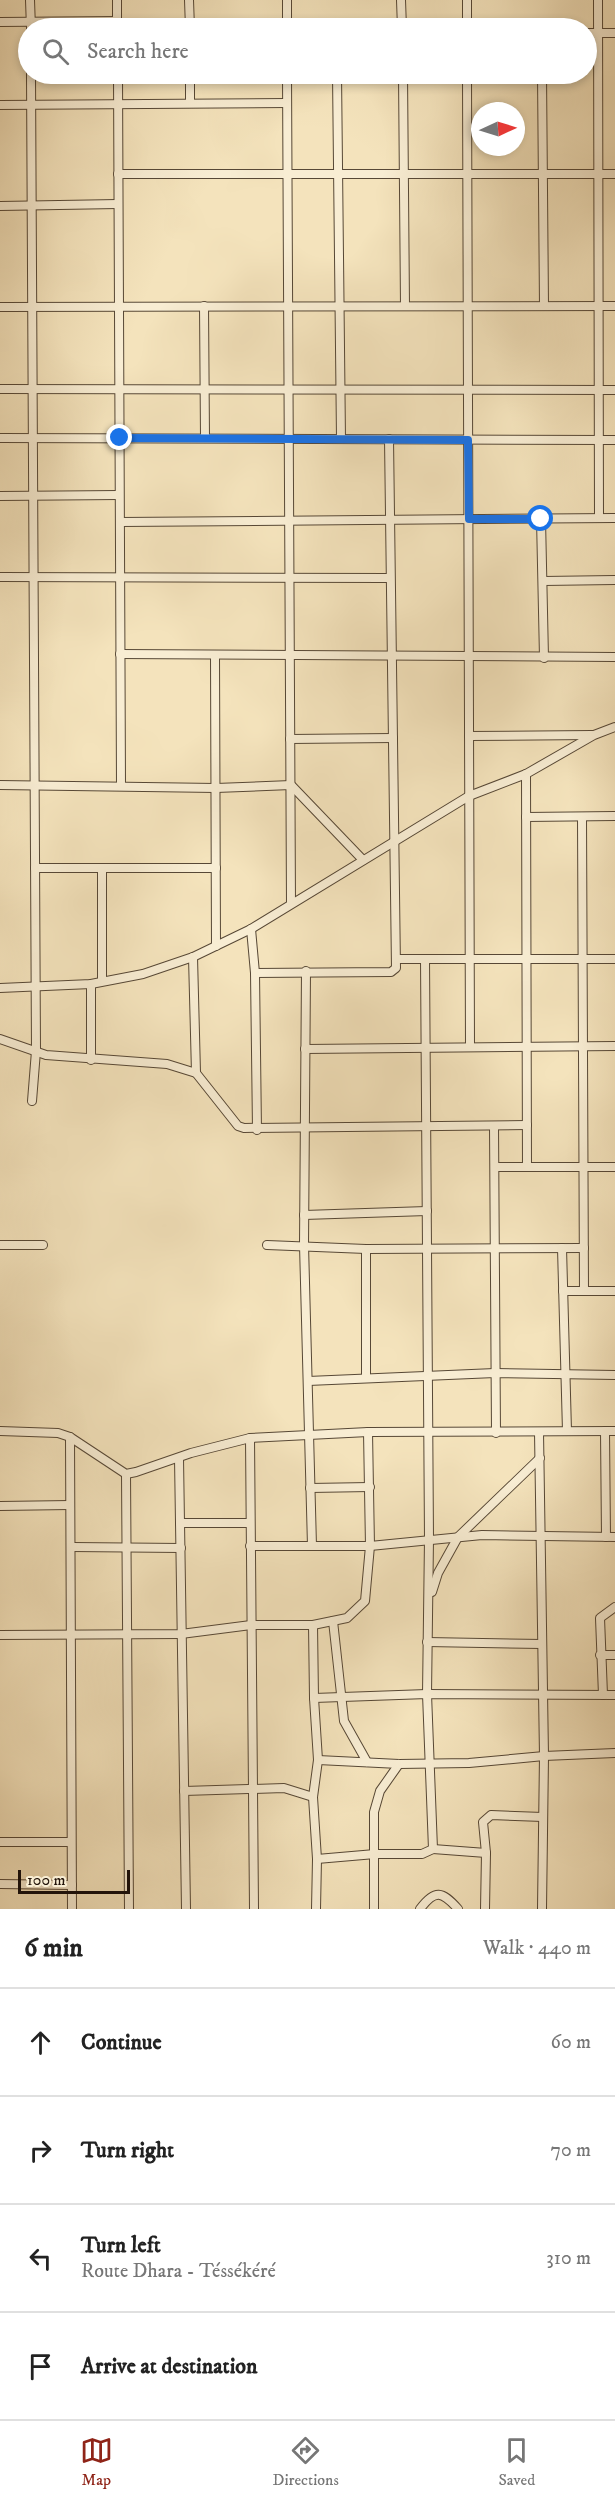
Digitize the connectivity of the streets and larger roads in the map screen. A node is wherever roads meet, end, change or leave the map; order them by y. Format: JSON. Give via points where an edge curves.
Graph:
{"nodes":[{"id":1,"x":30,"y":0,"type":"edge"},
{"id":2,"x":117,"y":0,"type":"edge"},
{"id":3,"x":189,"y":0,"type":"edge"},
{"id":4,"x":287,"y":0,"type":"edge"},
{"id":5,"x":400,"y":0,"type":"edge"},
{"id":6,"x":467,"y":0,"type":"edge"},
{"id":7,"x":598,"y":0,"type":"edge"},
{"id":8,"x":30,"y":18,"type":"edge"},
{"id":9,"x":117,"y":18,"type":"edge"},
{"id":10,"x":190,"y":18,"type":"edge"},
{"id":11,"x":287,"y":18,"type":"edge"},
{"id":12,"x":401,"y":18,"type":"edge"},
{"id":13,"x":467,"y":18,"type":"edge"},
{"id":14,"x":0,"y":22,"type":"edge"},
{"id":15,"x":18,"y":24,"type":"edge"},
{"id":16,"x":598,"y":33,"type":"junction"},
{"id":17,"x":615,"y":33,"type":"edge"},
{"id":18,"x":31,"y":84,"type":"edge"},
{"id":19,"x":118,"y":84,"type":"edge"},
{"id":20,"x":190,"y":84,"type":"edge"},
{"id":21,"x":287,"y":84,"type":"edge"},
{"id":22,"x":337,"y":84,"type":"edge"},
{"id":23,"x":403,"y":84,"type":"edge"},
{"id":24,"x":467,"y":84,"type":"edge"},
{"id":25,"x":542,"y":84,"type":"edge"},
{"id":26,"x":287,"y":103,"type":"junction"},
{"id":27,"x":118,"y":104,"type":"junction"},
{"id":28,"x":190,"y":104,"type":"junction"},
{"id":29,"x":0,"y":105,"type":"edge"},
{"id":30,"x":31,"y":105,"type":"junction"},
{"id":31,"x":118,"y":174,"type":"junction"},
{"id":32,"x":287,"y":174,"type":"junction"},
{"id":33,"x":338,"y":174,"type":"junction"},
{"id":34,"x":404,"y":174,"type":"junction"},
{"id":35,"x":468,"y":174,"type":"junction"},
{"id":36,"x":543,"y":174,"type":"junction"},
{"id":37,"x":598,"y":174,"type":"junction"},
{"id":38,"x":615,"y":174,"type":"edge"},
{"id":39,"x":118,"y":204,"type":"junction"},
{"id":40,"x":0,"y":206,"type":"edge"},
{"id":41,"x":31,"y":206,"type":"junction"},
{"id":42,"x":119,"y":306,"type":"junction"},
{"id":43,"x":204,"y":306,"type":"junction"},
{"id":44,"x":288,"y":306,"type":"junction"},
{"id":45,"x":339,"y":306,"type":"junction"},
{"id":46,"x":405,"y":306,"type":"junction"},
{"id":47,"x":468,"y":306,"type":"junction"},
{"id":48,"x":544,"y":306,"type":"junction"},
{"id":49,"x":598,"y":306,"type":"junction"},
{"id":50,"x":615,"y":306,"type":"edge"},
{"id":51,"x":0,"y":307,"type":"edge"},
{"id":52,"x":32,"y":307,"type":"junction"},
{"id":53,"x":32,"y":388,"type":"junction"},
{"id":54,"x":119,"y":388,"type":"junction"},
{"id":55,"x":205,"y":388,"type":"junction"},
{"id":56,"x":288,"y":388,"type":"junction"},
{"id":57,"x":340,"y":388,"type":"junction"},
{"id":58,"x":0,"y":389,"type":"edge"},
{"id":59,"x":468,"y":389,"type":"junction"},
{"id":60,"x":599,"y":389,"type":"junction"},
{"id":61,"x":615,"y":390,"type":"edge"},
{"id":62,"x":0,"y":438,"type":"edge"},
{"id":63,"x":33,"y":438,"type":"junction"},
{"id":64,"x":120,"y":438,"type":"junction"},
{"id":65,"x":205,"y":438,"type":"junction"},
{"id":66,"x":289,"y":439,"type":"junction"},
{"id":67,"x":341,"y":439,"type":"junction"},
{"id":68,"x":389,"y":439,"type":"junction"},
{"id":69,"x":468,"y":440,"type":"junction"},
{"id":70,"x":599,"y":440,"type":"junction"},
{"id":71,"x":615,"y":440,"type":"edge"},
{"id":72,"x":119,"y":495,"type":"junction"},
{"id":73,"x":0,"y":496,"type":"edge"},
{"id":74,"x":33,"y":496,"type":"junction"},
{"id":75,"x":599,"y":518,"type":"junction"},
{"id":76,"x":615,"y":518,"type":"edge"},
{"id":77,"x":469,"y":519,"type":"junction"},
{"id":78,"x":541,"y":519,"type":"junction"},
{"id":79,"x":288,"y":520,"type":"junction"},
{"id":80,"x":389,"y":520,"type":"junction"},
{"id":81,"x":120,"y":522,"type":"junction"},
{"id":82,"x":0,"y":577,"type":"edge"},
{"id":83,"x":33,"y":578,"type":"junction"},
{"id":84,"x":120,"y":578,"type":"junction"},
{"id":85,"x":289,"y":578,"type":"junction"},
{"id":86,"x":390,"y":578,"type":"junction"},
{"id":87,"x":615,"y":580,"type":"edge"},
{"id":88,"x":543,"y":581,"type":"junction"},
{"id":89,"x":120,"y":654,"type":"junction"},
{"id":90,"x":215,"y":655,"type":"junction"},
{"id":91,"x":289,"y":656,"type":"junction"},
{"id":92,"x":392,"y":657,"type":"junction"},
{"id":93,"x":469,"y":657,"type":"junction"},
{"id":94,"x":615,"y":657,"type":"edge"},
{"id":95,"x":544,"y":658,"type":"junction"},
{"id":96,"x":615,"y":727,"type":"edge"},
{"id":97,"x":594,"y":735,"type":"junction"},
{"id":98,"x":469,"y":736,"type":"junction"},
{"id":99,"x":393,"y":738,"type":"junction"},
{"id":100,"x":290,"y":739,"type":"junction"},
{"id":101,"x":526,"y":774,"type":"junction"},
{"id":102,"x":0,"y":785,"type":"edge"},
{"id":103,"x":34,"y":785,"type":"junction"},
{"id":104,"x":291,"y":785,"type":"junction"},
{"id":105,"x":121,"y":786,"type":"junction"},
{"id":106,"x":216,"y":788,"type":"junction"},
{"id":107,"x":469,"y":796,"type":"junction"},
{"id":108,"x":615,"y":816,"type":"edge"},
{"id":109,"x":526,"y":817,"type":"junction"},
{"id":110,"x":582,"y":817,"type":"junction"},
{"id":111,"x":394,"y":841,"type":"junction"},
{"id":112,"x":363,"y":860,"type":"junction"},
{"id":113,"x":35,"y":868,"type":"junction"},
{"id":114,"x":102,"y":868,"type":"junction"},
{"id":115,"x":216,"y":868,"type":"junction"},
{"id":116,"x":291,"y":903,"type":"junction"},
{"id":117,"x":251,"y":929,"type":"junction"},
{"id":118,"x":216,"y":946,"type":"junction"},
{"id":119,"x":193,"y":957,"type":"junction"},
{"id":120,"x":396,"y":959,"type":"junction"},
{"id":121,"x":426,"y":959,"type":"junction"},
{"id":122,"x":470,"y":959,"type":"junction"},
{"id":123,"x":527,"y":959,"type":"junction"},
{"id":124,"x":583,"y":959,"type":"junction"},
{"id":125,"x":615,"y":959,"type":"edge"},
{"id":126,"x":306,"y":971,"type":"junction"},
{"id":127,"x":255,"y":973,"type":"junction"},
{"id":128,"x":102,"y":981,"type":"junction"},
{"id":129,"x":91,"y":984,"type":"junction"},
{"id":130,"x":35,"y":987,"type":"junction"},
{"id":131,"x":0,"y":988,"type":"edge"},
{"id":132,"x":0,"y":1039,"type":"edge"},
{"id":133,"x":583,"y":1046,"type":"junction"},
{"id":134,"x":615,"y":1046,"type":"edge"},
{"id":135,"x":470,"y":1047,"type":"junction"},
{"id":136,"x":527,"y":1047,"type":"junction"},
{"id":137,"x":426,"y":1048,"type":"junction"},
{"id":138,"x":305,"y":1049,"type":"junction"},
{"id":139,"x":36,"y":1051,"type":"junction"},
{"id":140,"x":90,"y":1060,"type":"junction"},
{"id":141,"x":196,"y":1073,"type":"junction"},
{"id":142,"x":32,"y":1101,"type":"dead end"},
{"id":143,"x":494,"y":1125,"type":"junction"},
{"id":144,"x":527,"y":1125,"type":"junction"},
{"id":145,"x":426,"y":1128,"type":"junction"},
{"id":146,"x":305,"y":1129,"type":"junction"},
{"id":147,"x":257,"y":1130,"type":"junction"},
{"id":148,"x":495,"y":1167,"type":"junction"},
{"id":149,"x":527,"y":1167,"type":"junction"},
{"id":150,"x":583,"y":1167,"type":"junction"},
{"id":151,"x":615,"y":1167,"type":"edge"},
{"id":152,"x":427,"y":1211,"type":"junction"},
{"id":153,"x":304,"y":1215,"type":"junction"},
{"id":154,"x":0,"y":1245,"type":"edge"},
{"id":155,"x":44,"y":1245,"type":"dead end"},
{"id":156,"x":267,"y":1245,"type":"dead end"},
{"id":157,"x":304,"y":1245,"type":"junction"},
{"id":158,"x":428,"y":1248,"type":"junction"},
{"id":159,"x":496,"y":1248,"type":"junction"},
{"id":160,"x":562,"y":1248,"type":"junction"},
{"id":161,"x":584,"y":1248,"type":"junction"},
{"id":162,"x":366,"y":1249,"type":"junction"},
{"id":163,"x":563,"y":1291,"type":"junction"},
{"id":164,"x":584,"y":1291,"type":"junction"},
{"id":165,"x":615,"y":1291,"type":"edge"},
{"id":166,"x":495,"y":1373,"type":"junction"},
{"id":167,"x":428,"y":1375,"type":"junction"},
{"id":168,"x":566,"y":1375,"type":"junction"},
{"id":169,"x":615,"y":1375,"type":"edge"},
{"id":170,"x":366,"y":1377,"type":"junction"},
{"id":171,"x":308,"y":1381,"type":"junction"},
{"id":172,"x":0,"y":1431,"type":"edge"},
{"id":173,"x":567,"y":1431,"type":"junction"},
{"id":174,"x":605,"y":1431,"type":"junction"},
{"id":175,"x":615,"y":1431,"type":"edge"},
{"id":176,"x":368,"y":1432,"type":"junction"},
{"id":177,"x":429,"y":1432,"type":"junction"},
{"id":178,"x":539,"y":1432,"type":"junction"},
{"id":179,"x":308,"y":1433,"type":"junction"},
{"id":180,"x":496,"y":1433,"type":"junction"},
{"id":181,"x":70,"y":1437,"type":"junction"},
{"id":182,"x":250,"y":1438,"type":"junction"},
{"id":183,"x":179,"y":1458,"type":"junction"},
{"id":184,"x":540,"y":1458,"type":"junction"},
{"id":185,"x":126,"y":1473,"type":"junction"},
{"id":186,"x":370,"y":1487,"type":"junction"},
{"id":187,"x":310,"y":1488,"type":"junction"},
{"id":188,"x":70,"y":1505,"type":"junction"},
{"id":189,"x":0,"y":1506,"type":"edge"},
{"id":190,"x":180,"y":1523,"type":"junction"},
{"id":191,"x":250,"y":1523,"type":"junction"},
{"id":192,"x":541,"y":1536,"type":"junction"},
{"id":193,"x":606,"y":1536,"type":"junction"},
{"id":194,"x":458,"y":1537,"type":"junction"},
{"id":195,"x":615,"y":1537,"type":"edge"},
{"id":196,"x":429,"y":1539,"type":"junction"},
{"id":197,"x":250,"y":1546,"type":"junction"},
{"id":198,"x":312,"y":1546,"type":"junction"},
{"id":199,"x":370,"y":1546,"type":"junction"},
{"id":200,"x":72,"y":1547,"type":"junction"},
{"id":201,"x":181,"y":1548,"type":"junction"},
{"id":202,"x":127,"y":1549,"type":"junction"},
{"id":203,"x":429,"y":1601,"type":"junction"},
{"id":204,"x":615,"y":1607,"type":"edge"},
{"id":205,"x":333,"y":1621,"type":"junction"},
{"id":206,"x":251,"y":1625,"type":"junction"},
{"id":207,"x":313,"y":1625,"type":"junction"},
{"id":208,"x":71,"y":1634,"type":"junction"},
{"id":209,"x":127,"y":1634,"type":"junction"},
{"id":210,"x":182,"y":1634,"type":"junction"},
{"id":211,"x":0,"y":1635,"type":"edge"},
{"id":212,"x":427,"y":1642,"type":"junction"},
{"id":213,"x":542,"y":1644,"type":"junction"},
{"id":214,"x":600,"y":1655,"type":"junction"},
{"id":215,"x":615,"y":1655,"type":"edge"},
{"id":216,"x":427,"y":1694,"type":"junction"},
{"id":217,"x":603,"y":1695,"type":"junction"},
{"id":218,"x":615,"y":1695,"type":"edge"},
{"id":219,"x":542,"y":1696,"type":"junction"},
{"id":220,"x":340,"y":1697,"type":"junction"},
{"id":221,"x":314,"y":1698,"type":"junction"},
{"id":222,"x":615,"y":1753,"type":"edge"},
{"id":223,"x":544,"y":1756,"type":"junction"},
{"id":224,"x":318,"y":1760,"type":"junction"},
{"id":225,"x":367,"y":1762,"type":"junction"},
{"id":226,"x":431,"y":1763,"type":"junction"},
{"id":227,"x":399,"y":1764,"type":"junction"},
{"id":228,"x":253,"y":1788,"type":"junction"},
{"id":229,"x":184,"y":1791,"type":"junction"},
{"id":230,"x":313,"y":1797,"type":"junction"},
{"id":231,"x":543,"y":1817,"type":"junction"},
{"id":232,"x":0,"y":1842,"type":"edge"},
{"id":233,"x":71,"y":1842,"type":"junction"},
{"id":234,"x":433,"y":1849,"type":"junction"},
{"id":235,"x":486,"y":1853,"type":"junction"},
{"id":236,"x":375,"y":1854,"type":"junction"},
{"id":237,"x":317,"y":1859,"type":"junction"},
{"id":238,"x":0,"y":1884,"type":"edge"},
{"id":239,"x":72,"y":1885,"type":"junction"},
{"id":240,"x":72,"y":1909,"type":"edge"},
{"id":241,"x":129,"y":1909,"type":"edge"},
{"id":242,"x":186,"y":1909,"type":"edge"},
{"id":243,"x":254,"y":1909,"type":"edge"},
{"id":244,"x":316,"y":1909,"type":"edge"},
{"id":245,"x":374,"y":1909,"type":"edge"},
{"id":246,"x":420,"y":1909,"type":"edge"},
{"id":247,"x":458,"y":1909,"type":"edge"},
{"id":248,"x":485,"y":1909,"type":"edge"},
{"id":249,"x":542,"y":1909,"type":"edge"}],
"edges":[{"from":1,"to":8,"type":"street"},
{"from":2,"to":9,"type":"street"},
{"from":3,"to":10,"type":"street"},
{"from":4,"to":11,"type":"street"},
{"from":5,"to":12,"type":"street"},
{"from":6,"to":13,"type":"street"},
{"from":7,"to":16,"type":"street"},
{"from":14,"to":15,"type":"street"},
{"from":16,"to":17,"type":"street"},
{"from":16,"to":37,"type":"street"},
{"from":18,"to":30,"type":"street"},
{"from":19,"to":27,"type":"street"},
{"from":20,"to":28,"type":"street"},
{"from":21,"to":26,"type":"street"},
{"from":22,"to":33,"type":"street"},
{"from":23,"to":34,"type":"street"},
{"from":24,"to":35,"type":"street"},
{"from":25,"to":36,"type":"street"},
{"from":26,"to":28,"type":"street"},
{"from":26,"to":32,"type":"street"},
{"from":27,"to":28,"type":"street"},
{"from":27,"to":30,"type":"street"},
{"from":27,"to":31,"type":"street"},
{"from":29,"to":30,"type":"street"},
{"from":30,"to":41,"type":"street"},
{"from":31,"to":32,"type":"street"},
{"from":31,"to":39,"type":"street"},
{"from":32,"to":33,"type":"street"},
{"from":32,"to":44,"type":"street"},
{"from":33,"to":34,"type":"street"},
{"from":33,"to":45,"type":"street"},
{"from":34,"to":35,"type":"street"},
{"from":34,"to":46,"type":"street"},
{"from":35,"to":36,"type":"street"},
{"from":35,"to":47,"type":"street"},
{"from":36,"to":37,"type":"street"},
{"from":36,"to":48,"type":"street"},
{"from":37,"to":38,"type":"street"},
{"from":37,"to":49,"type":"street"},
{"from":39,"to":41,"type":"street"},
{"from":39,"to":42,"type":"street"},
{"from":40,"to":41,"type":"street"},
{"from":41,"to":52,"type":"street"},
{"from":42,"to":43,"type":"street"},
{"from":42,"to":52,"type":"street"},
{"from":42,"to":54,"type":"street"},
{"from":43,"to":44,"type":"street"},
{"from":43,"to":55,"type":"street"},
{"from":44,"to":45,"type":"street"},
{"from":44,"to":56,"type":"street"},
{"from":45,"to":46,"type":"street"},
{"from":45,"to":57,"type":"street"},
{"from":46,"to":47,"type":"street"},
{"from":47,"to":48,"type":"street"},
{"from":47,"to":59,"type":"street"},
{"from":48,"to":49,"type":"street"},
{"from":49,"to":50,"type":"street"},
{"from":49,"to":60,"type":"street"},
{"from":51,"to":52,"type":"street"},
{"from":52,"to":53,"type":"street"},
{"from":53,"to":54,"type":"street"},
{"from":53,"to":58,"type":"street"},
{"from":53,"to":63,"type":"street"},
{"from":54,"to":55,"type":"street"},
{"from":54,"to":64,"type":"street"},
{"from":55,"to":56,"type":"street"},
{"from":55,"to":65,"type":"street"},
{"from":56,"to":57,"type":"street"},
{"from":56,"to":66,"type":"street"},
{"from":57,"to":59,"type":"street"},
{"from":57,"to":67,"type":"street"},
{"from":59,"to":60,"type":"street"},
{"from":59,"to":69,"type":"street"},
{"from":60,"to":61,"type":"street"},
{"from":60,"to":70,"type":"street"},
{"from":62,"to":63,"type":"street"},
{"from":63,"to":64,"type":"street"},
{"from":63,"to":74,"type":"street"},
{"from":64,"to":65,"type":"street"},
{"from":64,"to":72,"type":"street"},
{"from":65,"to":66,"type":"street"},
{"from":66,"to":67,"type":"street"},
{"from":66,"to":79,"type":"street"},
{"from":67,"to":68,"type":"street"},
{"from":68,"to":69,"type":"street"},
{"from":68,"to":80,"type":"street"},
{"from":69,"to":70,"type":"street"},
{"from":69,"to":77,"type":"street"},
{"from":70,"to":71,"type":"street"},
{"from":70,"to":75,"type":"street"},
{"from":72,"to":74,"type":"street"},
{"from":72,"to":81,"type":"street"},
{"from":73,"to":74,"type":"street"},
{"from":74,"to":83,"type":"street"},
{"from":75,"to":76,"type":"street"},
{"from":75,"to":78,"type":"street"},
{"from":77,"to":78,"type":"street"},
{"from":77,"to":80,"type":"street"},
{"from":77,"to":93,"type":"street"},
{"from":78,"to":88,"type":"street"},
{"from":79,"to":80,"type":"street"},
{"from":79,"to":81,"type":"street"},
{"from":79,"to":85,"type":"street"},
{"from":80,"to":86,"type":"street"},
{"from":81,"to":84,"type":"street"},
{"from":82,"to":83,"type":"street"},
{"from":83,"to":84,"type":"street"},
{"from":83,"to":103,"type":"street"},
{"from":84,"to":85,"type":"street"},
{"from":84,"to":89,"type":"street"},
{"from":85,"to":86,"type":"street"},
{"from":85,"to":91,"type":"street"},
{"from":86,"to":92,"type":"street"},
{"from":87,"to":88,"type":"street"},
{"from":88,"to":95,"type":"street"},
{"from":89,"to":90,"type":"street"},
{"from":89,"to":105,"type":"street"},
{"from":90,"to":91,"type":"street"},
{"from":90,"to":106,"type":"street"},
{"from":91,"to":92,"type":"street"},
{"from":91,"to":100,"type":"street"},
{"from":92,"to":93,"type":"street"},
{"from":92,"to":99,"type":"street"},
{"from":93,"to":95,"type":"street"},
{"from":93,"to":98,"type":"street"},
{"from":94,"to":95,"type":"street"},
{"from":96,"to":97,"type":"street"},
{"from":97,"to":98,"type":"street"},
{"from":97,"to":101,"type":"street"},
{"from":98,"to":107,"type":"street"},
{"from":99,"to":100,"type":"street"},
{"from":99,"to":111,"type":"street"},
{"from":100,"to":104,"type":"street"},
{"from":101,"to":107,"type":"street"},
{"from":101,"to":109,"type":"street"},
{"from":102,"to":103,"type":"street"},
{"from":103,"to":105,"type":"street"},
{"from":103,"to":113,"type":"street"},
{"from":104,"to":106,"type":"street"},
{"from":104,"to":112,"type":"street"},
{"from":104,"to":116,"type":"street"},
{"from":105,"to":106,"type":"street"},
{"from":106,"to":115,"type":"street"},
{"from":107,"to":111,"type":"street"},
{"from":107,"to":122,"type":"street"},
{"from":108,"to":110,"type":"street"},
{"from":109,"to":110,"type":"street"},
{"from":109,"to":123,"type":"street"},
{"from":110,"to":124,"type":"street"},
{"from":111,"to":112,"type":"street"},
{"from":111,"to":120,"type":"street"},
{"from":112,"to":116,"type":"street"},
{"from":113,"to":114,"type":"street"},
{"from":113,"to":130,"type":"street"},
{"from":114,"to":115,"type":"street"},
{"from":114,"to":128,"type":"street"},
{"from":115,"to":118,"type":"street"},
{"from":116,"to":117,"type":"street"},
{"from":117,"to":118,"type":"street"},
{"from":117,"to":127,"type":"street"},
{"from":118,"to":119,"type":"street"},
{"from":119,"to":128,"type":"street","via":[[143,974]]},
{"from":119,"to":141,"type":"street"},
{"from":120,"to":121,"type":"street"},
{"from":120,"to":126,"type":"street","via":[[396,968],[391,972]]},
{"from":121,"to":122,"type":"street"},
{"from":121,"to":137,"type":"street"},
{"from":122,"to":123,"type":"street"},
{"from":122,"to":135,"type":"street"},
{"from":123,"to":124,"type":"street"},
{"from":123,"to":136,"type":"street"},
{"from":124,"to":125,"type":"street"},
{"from":124,"to":133,"type":"street"},
{"from":126,"to":127,"type":"street"},
{"from":126,"to":138,"type":"street"},
{"from":127,"to":147,"type":"street"},
{"from":128,"to":129,"type":"street"},
{"from":129,"to":130,"type":"street"},
{"from":129,"to":140,"type":"street"},
{"from":130,"to":131,"type":"street"},
{"from":130,"to":139,"type":"street"},
{"from":132,"to":139,"type":"street"},
{"from":133,"to":134,"type":"street"},
{"from":133,"to":136,"type":"street"},
{"from":133,"to":150,"type":"street"},
{"from":135,"to":136,"type":"street"},
{"from":135,"to":137,"type":"street"},
{"from":136,"to":144,"type":"street"},
{"from":137,"to":138,"type":"street"},
{"from":137,"to":145,"type":"street"},
{"from":138,"to":146,"type":"street"},
{"from":139,"to":140,"type":"street"},
{"from":139,"to":142,"type":"street"},
{"from":140,"to":141,"type":"street","via":[[167,1064]]},
{"from":141,"to":147,"type":"street","via":[[238,1126]]},
{"from":143,"to":144,"type":"street"},
{"from":143,"to":145,"type":"street"},
{"from":143,"to":148,"type":"street"},
{"from":144,"to":149,"type":"street"},
{"from":145,"to":146,"type":"street"},
{"from":145,"to":152,"type":"street"},
{"from":146,"to":147,"type":"street"},
{"from":146,"to":153,"type":"street"},
{"from":148,"to":149,"type":"street"},
{"from":148,"to":159,"type":"street"},
{"from":149,"to":150,"type":"street"},
{"from":150,"to":151,"type":"street"},
{"from":150,"to":161,"type":"street"},
{"from":152,"to":153,"type":"street"},
{"from":152,"to":158,"type":"street"},
{"from":153,"to":157,"type":"street"},
{"from":154,"to":155,"type":"street"},
{"from":156,"to":157,"type":"street"},
{"from":157,"to":162,"type":"street"},
{"from":157,"to":171,"type":"street"},
{"from":158,"to":159,"type":"street"},
{"from":158,"to":162,"type":"street"},
{"from":158,"to":167,"type":"street"},
{"from":159,"to":160,"type":"street"},
{"from":159,"to":166,"type":"street"},
{"from":160,"to":161,"type":"street"},
{"from":160,"to":163,"type":"street"},
{"from":161,"to":164,"type":"street"},
{"from":162,"to":170,"type":"street"},
{"from":163,"to":164,"type":"street"},
{"from":163,"to":168,"type":"street"},
{"from":164,"to":165,"type":"street"},
{"from":166,"to":167,"type":"street"},
{"from":166,"to":168,"type":"street"},
{"from":166,"to":180,"type":"street"},
{"from":167,"to":170,"type":"street"},
{"from":167,"to":177,"type":"street"},
{"from":168,"to":169,"type":"street"},
{"from":168,"to":173,"type":"street"},
{"from":170,"to":171,"type":"street"},
{"from":171,"to":179,"type":"street"},
{"from":172,"to":181,"type":"street","via":[[58,1432]]},
{"from":173,"to":174,"type":"street"},
{"from":173,"to":178,"type":"street"},
{"from":174,"to":175,"type":"street"},
{"from":174,"to":193,"type":"street"},
{"from":176,"to":177,"type":"street"},
{"from":176,"to":179,"type":"street"},
{"from":176,"to":186,"type":"street"},
{"from":177,"to":180,"type":"street"},
{"from":177,"to":196,"type":"street"},
{"from":178,"to":180,"type":"street"},
{"from":178,"to":184,"type":"street"},
{"from":179,"to":182,"type":"street"},
{"from":179,"to":187,"type":"street"},
{"from":181,"to":185,"type":"street"},
{"from":181,"to":188,"type":"street"},
{"from":182,"to":183,"type":"street"},
{"from":182,"to":191,"type":"street"},
{"from":183,"to":185,"type":"street"},
{"from":183,"to":190,"type":"street"},
{"from":184,"to":192,"type":"street"},
{"from":184,"to":194,"type":"street"},
{"from":185,"to":202,"type":"street"},
{"from":186,"to":187,"type":"street"},
{"from":186,"to":199,"type":"street"},
{"from":187,"to":198,"type":"street"},
{"from":188,"to":189,"type":"street"},
{"from":188,"to":200,"type":"street"},
{"from":190,"to":191,"type":"street"},
{"from":190,"to":201,"type":"street"},
{"from":191,"to":197,"type":"street"},
{"from":192,"to":193,"type":"street"},
{"from":192,"to":194,"type":"street"},
{"from":192,"to":213,"type":"street"},
{"from":193,"to":195,"type":"street"},
{"from":194,"to":196,"type":"street"},
{"from":194,"to":203,"type":"street","via":[[438,1573]]},
{"from":196,"to":199,"type":"street"},
{"from":196,"to":203,"type":"street"},
{"from":197,"to":198,"type":"street"},
{"from":197,"to":206,"type":"street"},
{"from":198,"to":199,"type":"street"},
{"from":199,"to":205,"type":"street","via":[[365,1601],[347,1618]]},
{"from":200,"to":202,"type":"street"},
{"from":200,"to":208,"type":"street"},
{"from":201,"to":202,"type":"street"},
{"from":201,"to":210,"type":"street"},
{"from":202,"to":209,"type":"street"},
{"from":203,"to":212,"type":"street"},
{"from":204,"to":214,"type":"street","via":[[600,1618]]},
{"from":205,"to":207,"type":"street"},
{"from":205,"to":220,"type":"street"},
{"from":206,"to":207,"type":"street"},
{"from":206,"to":210,"type":"street"},
{"from":206,"to":228,"type":"street"},
{"from":207,"to":221,"type":"street"},
{"from":208,"to":209,"type":"street"},
{"from":208,"to":211,"type":"street"},
{"from":208,"to":233,"type":"street"},
{"from":209,"to":210,"type":"street"},
{"from":209,"to":241,"type":"street"},
{"from":210,"to":229,"type":"street"},
{"from":212,"to":213,"type":"street"},
{"from":212,"to":216,"type":"street"},
{"from":213,"to":219,"type":"street"},
{"from":214,"to":215,"type":"street"},
{"from":214,"to":217,"type":"street"},
{"from":216,"to":219,"type":"street"},
{"from":216,"to":220,"type":"street"},
{"from":216,"to":226,"type":"street"},
{"from":217,"to":218,"type":"street"},
{"from":217,"to":219,"type":"street"},
{"from":219,"to":223,"type":"street"},
{"from":220,"to":221,"type":"street"},
{"from":220,"to":225,"type":"street","via":[[344,1720]]},
{"from":221,"to":224,"type":"street"},
{"from":222,"to":223,"type":"street"},
{"from":223,"to":226,"type":"street"},
{"from":223,"to":231,"type":"street"},
{"from":224,"to":225,"type":"street"},
{"from":224,"to":230,"type":"street"},
{"from":225,"to":227,"type":"street"},
{"from":226,"to":227,"type":"street"},
{"from":226,"to":234,"type":"street"},
{"from":227,"to":236,"type":"street","via":[[380,1791],[374,1812]]},
{"from":228,"to":229,"type":"street"},
{"from":228,"to":230,"type":"street","via":[[284,1788]]},
{"from":228,"to":243,"type":"street"},
{"from":229,"to":242,"type":"street"},
{"from":230,"to":237,"type":"street"},
{"from":231,"to":235,"type":"street","via":[[485,1818]]},
{"from":231,"to":249,"type":"street"},
{"from":232,"to":233,"type":"street"},
{"from":233,"to":239,"type":"street"},
{"from":234,"to":235,"type":"street"},
{"from":234,"to":236,"type":"street","via":[[422,1854]]},
{"from":235,"to":248,"type":"street"},
{"from":236,"to":237,"type":"street"},
{"from":236,"to":245,"type":"street"},
{"from":237,"to":244,"type":"street"},
{"from":238,"to":239,"type":"street"},
{"from":239,"to":240,"type":"street"},
{"from":246,"to":247,"type":"street","via":[[429,1897],[439,1894],[449,1898]]}]}
